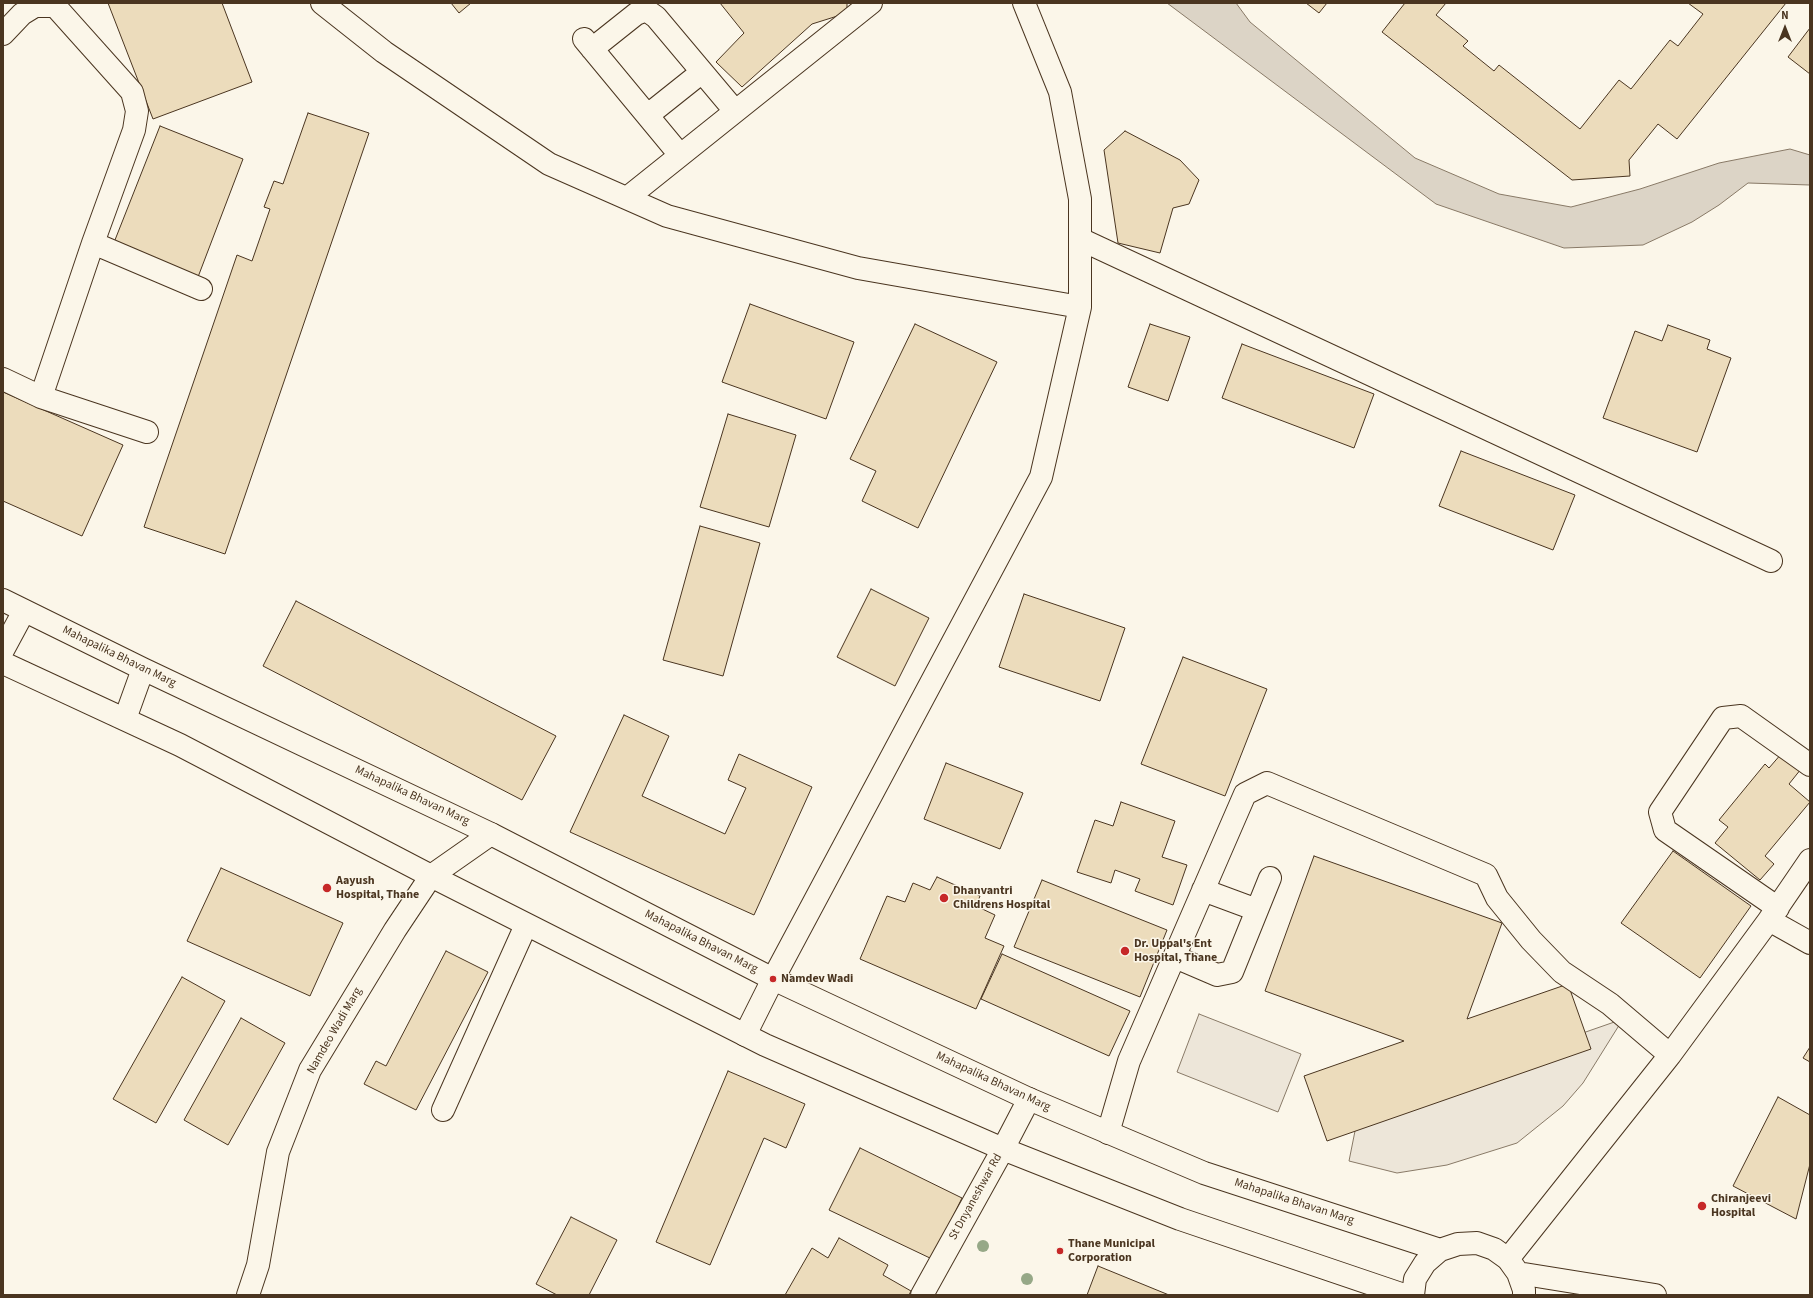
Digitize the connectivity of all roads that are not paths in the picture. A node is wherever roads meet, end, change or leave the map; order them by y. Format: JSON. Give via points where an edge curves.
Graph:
{"nodes":[{"id":1,"x":322,"y":3,"type":"edge"},
{"id":2,"x":871,"y":3,"type":"edge"},
{"id":3,"x":1024,"y":3,"type":"edge"},
{"id":4,"x":3,"y":34,"type":"edge"},
{"id":5,"x":702,"y":72,"type":"junction"},
{"id":6,"x":735,"y":111,"type":"junction"},
{"id":7,"x":648,"y":115,"type":"junction"},
{"id":8,"x":680,"y":155,"type":"junction"},
{"id":9,"x":627,"y":198,"type":"junction"},
{"id":10,"x":1080,"y":239,"type":"junction"},
{"id":11,"x":93,"y":243,"type":"junction"},
{"id":12,"x":201,"y":289,"type":"dead end"},
{"id":13,"x":1080,"y":307,"type":"junction"},
{"id":14,"x":3,"y":379,"type":"edge"},
{"id":15,"x":41,"y":397,"type":"junction"},
{"id":16,"x":147,"y":432,"type":"dead end"},
{"id":17,"x":1771,"y":561,"type":"dead end"},
{"id":18,"x":3,"y":600,"type":"edge"},
{"id":19,"x":24,"y":611,"type":"junction"},
{"id":20,"x":3,"y":650,"type":"edge"},
{"id":21,"x":3,"y":663,"type":"edge"},
{"id":22,"x":143,"y":669,"type":"junction"},
{"id":23,"x":125,"y":719,"type":"junction"},
{"id":24,"x":1810,"y":765,"type":"edge"},
{"id":25,"x":491,"y":834,"type":"junction"},
{"id":26,"x":1810,"y":860,"type":"edge"},
{"id":27,"x":431,"y":876,"type":"junction"},
{"id":28,"x":1270,"y":878,"type":"dead end"},
{"id":29,"x":1203,"y":890,"type":"junction"},
{"id":30,"x":1257,"y":910,"type":"junction"},
{"id":31,"x":1773,"y":914,"type":"junction"},
{"id":32,"x":526,"y":925,"type":"junction"},
{"id":33,"x":1810,"y":943,"type":"edge"},
{"id":34,"x":1174,"y":957,"type":"junction"},
{"id":35,"x":772,"y":979,"type":"junction"},
{"id":36,"x":745,"y":1035,"type":"junction"},
{"id":37,"x":1670,"y":1055,"type":"junction"},
{"id":38,"x":1029,"y":1099,"type":"junction"},
{"id":39,"x":443,"y":1110,"type":"dead end"},
{"id":40,"x":1108,"y":1133,"type":"junction"},
{"id":41,"x":1003,"y":1149,"type":"junction"},
{"id":42,"x":1440,"y":1250,"type":"junction"},
{"id":43,"x":1513,"y":1266,"type":"junction"},
{"id":44,"x":248,"y":1295,"type":"edge"},
{"id":45,"x":922,"y":1295,"type":"edge"},
{"id":46,"x":1404,"y":1295,"type":"edge"},
{"id":47,"x":1412,"y":1295,"type":"edge"},
{"id":48,"x":1524,"y":1295,"type":"edge"},
{"id":49,"x":1655,"y":1295,"type":"edge"}],
"edges":[{"from":1,"to":9,"type":"street","via":[[384,52],[549,164]]},
{"from":2,"to":6,"type":"street"},
{"from":3,"to":10,"type":"street","via":[[1060,92],[1080,199]]},
{"from":4,"to":11,"type":"street","via":[[22,14],[35,6],[55,6],[132,92],[137,111],[134,130]]},
{"from":5,"to":6,"type":"street"},
{"from":5,"to":7,"type":"street"},
{"from":5,"to":7,"type":"street","via":[[656,17],[646,10],[588,44]]},
{"from":6,"to":8,"type":"street"},
{"from":7,"to":8,"type":"street"},
{"from":8,"to":9,"type":"street"},
{"from":9,"to":13,"type":"street","via":[[667,216],[858,268]]},
{"from":10,"to":13,"type":"street"},
{"from":10,"to":17,"type":"street"},
{"from":11,"to":12,"type":"street"},
{"from":11,"to":15,"type":"street"},
{"from":13,"to":35,"type":"street","via":[[1041,477]]},
{"from":14,"to":15,"type":"street"},
{"from":15,"to":16,"type":"street"},
{"from":18,"to":19,"type":"street","name":"Mahapalika Bhavan Marg"},
{"from":19,"to":20,"type":"street"},
{"from":19,"to":22,"type":"street","name":"Mahapalika Bhavan Marg"},
{"from":21,"to":23,"type":"street"},
{"from":22,"to":23,"type":"street"},
{"from":22,"to":25,"type":"street","name":"Mahapalika Bhavan Marg"},
{"from":23,"to":27,"type":"street","via":[[186,748]]},
{"from":24,"to":31,"type":"street","via":[[1741,716],[1723,718],[1660,812],[1666,830]]},
{"from":25,"to":27,"type":"street","name":"Namdeo Wadi Marg"},
{"from":25,"to":35,"type":"street","name":"Mahapalika Bhavan Marg"},
{"from":26,"to":31,"type":"street"},
{"from":27,"to":32,"type":"street"},
{"from":27,"to":44,"type":"street","name":"Namdeo Wadi Marg","via":[[310,1070],[278,1152],[258,1265]]},
{"from":28,"to":30,"type":"street"},
{"from":29,"to":30,"type":"street"},
{"from":29,"to":34,"type":"street"},
{"from":29,"to":37,"type":"street","via":[[1245,794],[1267,783],[1486,875],[1497,898],[1531,940],[1562,972],[1610,1004]]},
{"from":30,"to":34,"type":"street","via":[[1232,972],[1217,975]]},
{"from":31,"to":33,"type":"street"},
{"from":31,"to":37,"type":"street"},
{"from":32,"to":36,"type":"street"},
{"from":32,"to":39,"type":"street"},
{"from":34,"to":40,"type":"street","via":[[1129,1061]]},
{"from":35,"to":36,"type":"street"},
{"from":35,"to":38,"type":"street","name":"Mahapalika Bhavan Marg"},
{"from":36,"to":41,"type":"street"},
{"from":37,"to":43,"type":"street"},
{"from":38,"to":40,"type":"street","name":"Mahapalika Bhavan Marg"},
{"from":38,"to":41,"type":"street","name":"St Dnyaneshwar Rd"},
{"from":40,"to":42,"type":"street","name":"Mahapalika Bhavan Marg","via":[[1204,1173]]},
{"from":41,"to":45,"type":"street","name":"St Dnyaneshwar Rd"},
{"from":41,"to":46,"type":"street","via":[[1180,1219]]},
{"from":42,"to":43,"type":"street","via":[[1458,1244],[1477,1243],[1494,1249]]},
{"from":42,"to":47,"type":"street","via":[[1425,1263],[1415,1279]]},
{"from":43,"to":48,"type":"street"},
{"from":43,"to":49,"type":"street"}]}
